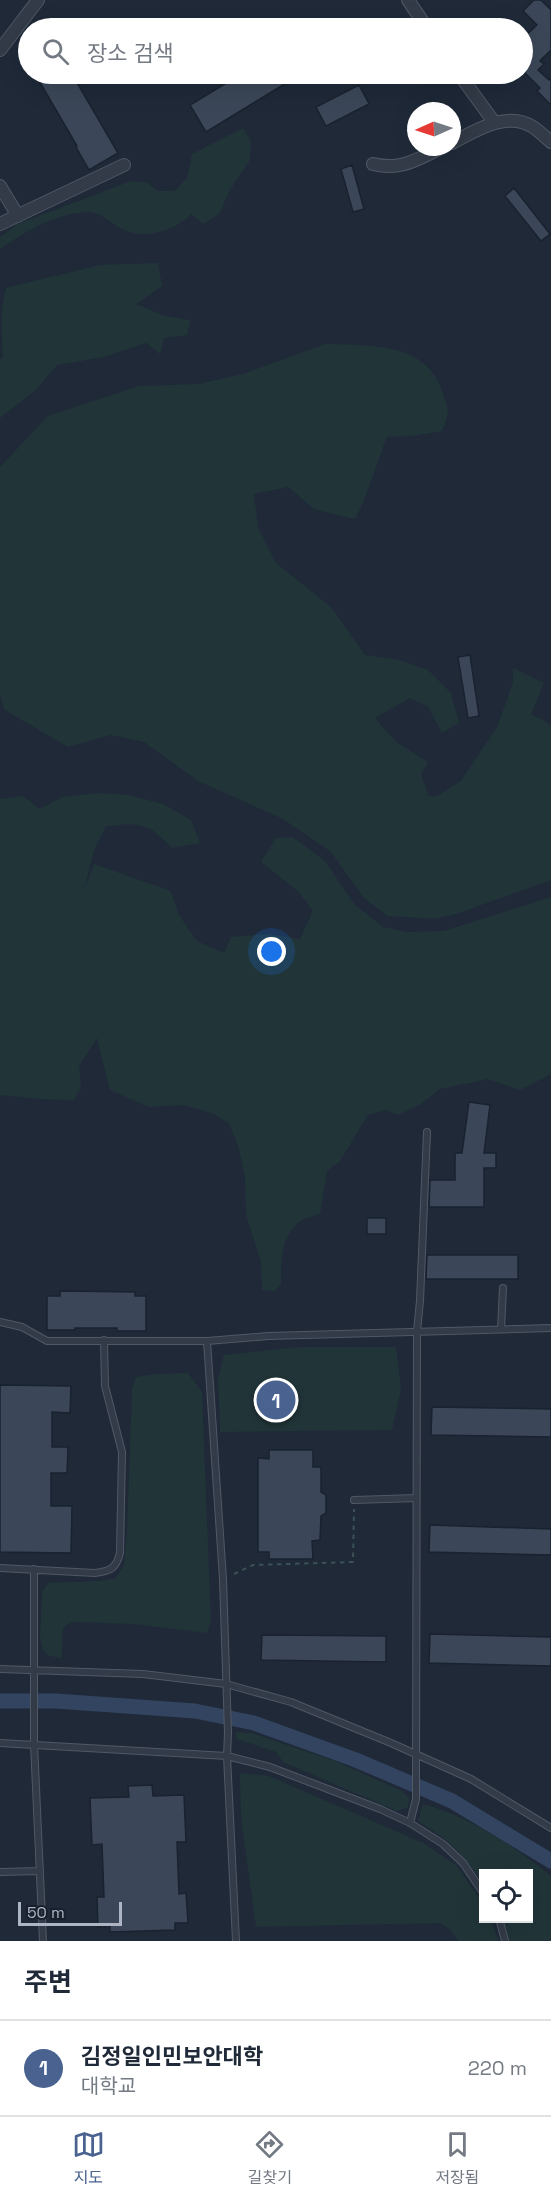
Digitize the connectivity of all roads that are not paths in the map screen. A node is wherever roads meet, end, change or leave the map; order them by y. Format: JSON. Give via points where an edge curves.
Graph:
{"nodes":[{"id":1,"x":38,"y":0,"type":"edge"},
{"id":2,"x":408,"y":0,"type":"edge"},
{"id":3,"x":24,"y":18,"type":"edge"},
{"id":4,"x":420,"y":18,"type":"edge"},
{"id":5,"x":18,"y":26,"type":"edge"},
{"id":6,"x":0,"y":50,"type":"edge"},
{"id":7,"x":466,"y":84,"type":"edge"},
{"id":8,"x":494,"y":122,"type":"junction"},
{"id":9,"x":461,"y":138,"type":"edge"},
{"id":10,"x":551,"y":142,"type":"edge"},
{"id":11,"x":424,"y":156,"type":"edge"},
{"id":12,"x":373,"y":164,"type":"dead end"},
{"id":13,"x":124,"y":165,"type":"dead end"},
{"id":14,"x":0,"y":186,"type":"edge"},
{"id":15,"x":18,"y":216,"type":"junction"},
{"id":16,"x":0,"y":224,"type":"edge"},
{"id":17,"x":427,"y":1132,"type":"dead end"},
{"id":18,"x":503,"y":1288,"type":"dead end"},
{"id":19,"x":0,"y":1322,"type":"edge"},
{"id":20,"x":551,"y":1328,"type":"edge"},
{"id":21,"x":501,"y":1329,"type":"junction"},
{"id":22,"x":417,"y":1331,"type":"junction"},
{"id":23,"x":104,"y":1340,"type":"junction"},
{"id":24,"x":207,"y":1341,"type":"junction"},
{"id":25,"x":416,"y":1498,"type":"junction"},
{"id":26,"x":354,"y":1500,"type":"road end"},
{"id":27,"x":0,"y":1568,"type":"edge"},
{"id":28,"x":34,"y":1569,"type":"junction"},
{"id":29,"x":0,"y":1669,"type":"edge"},
{"id":30,"x":33,"y":1669,"type":"junction"},
{"id":31,"x":226,"y":1684,"type":"junction"},
{"id":32,"x":0,"y":1743,"type":"edge"},
{"id":33,"x":34,"y":1744,"type":"junction"},
{"id":34,"x":416,"y":1754,"type":"junction"},
{"id":35,"x":227,"y":1756,"type":"junction"},
{"id":36,"x":410,"y":1823,"type":"junction"},
{"id":37,"x":551,"y":1828,"type":"edge"},
{"id":38,"x":40,"y":1871,"type":"junction"},
{"id":39,"x":0,"y":1872,"type":"edge"},
{"id":40,"x":479,"y":1887,"type":"edge"},
{"id":41,"x":500,"y":1923,"type":"edge"},
{"id":42,"x":43,"y":1941,"type":"edge"},
{"id":43,"x":236,"y":1941,"type":"edge"},
{"id":44,"x":505,"y":1941,"type":"edge"}],
"edges":[{"from":1,"to":3,"type":"street"},
{"from":2,"to":4,"type":"street"},
{"from":5,"to":6,"type":"street"},
{"from":7,"to":8,"type":"street"},
{"from":8,"to":9,"type":"street"},
{"from":8,"to":10,"type":"street","via":[[516,121],[531,126]]},
{"from":11,"to":12,"type":"street","via":[[388,168]]},
{"from":13,"to":15,"type":"street"},
{"from":14,"to":15,"type":"street"},
{"from":15,"to":16,"type":"street"},
{"from":17,"to":22,"type":"lane"},
{"from":18,"to":21,"type":"lane"},
{"from":19,"to":23,"type":"lane","via":[[22,1327],[46,1341]]},
{"from":20,"to":21,"type":"lane"},
{"from":21,"to":22,"type":"lane"},
{"from":22,"to":24,"type":"lane"},
{"from":22,"to":25,"type":"lane"},
{"from":23,"to":24,"type":"lane"},
{"from":23,"to":28,"type":"lane","via":[[105,1386],[122,1452],[117,1565],[95,1573]]},
{"from":24,"to":31,"type":"lane"},
{"from":25,"to":26,"type":"lane"},
{"from":25,"to":34,"type":"lane"},
{"from":27,"to":28,"type":"lane"},
{"from":28,"to":30,"type":"lane"},
{"from":29,"to":30,"type":"lane"},
{"from":30,"to":31,"type":"lane","via":[[143,1674]]},
{"from":30,"to":33,"type":"lane"},
{"from":31,"to":34,"type":"lane","via":[[291,1702]]},
{"from":31,"to":35,"type":"lane"},
{"from":32,"to":33,"type":"lane"},
{"from":33,"to":35,"type":"lane"},
{"from":33,"to":38,"type":"lane"},
{"from":34,"to":36,"type":"lane","via":[[416,1799]]},
{"from":34,"to":37,"type":"lane","via":[[471,1779]]},
{"from":35,"to":36,"type":"lane","via":[[270,1767]]},
{"from":35,"to":43,"type":"lane"},
{"from":36,"to":40,"type":"lane","via":[[443,1844],[463,1863]]},
{"from":38,"to":39,"type":"lane"},
{"from":38,"to":42,"type":"lane"},
{"from":41,"to":44,"type":"lane"}]}
